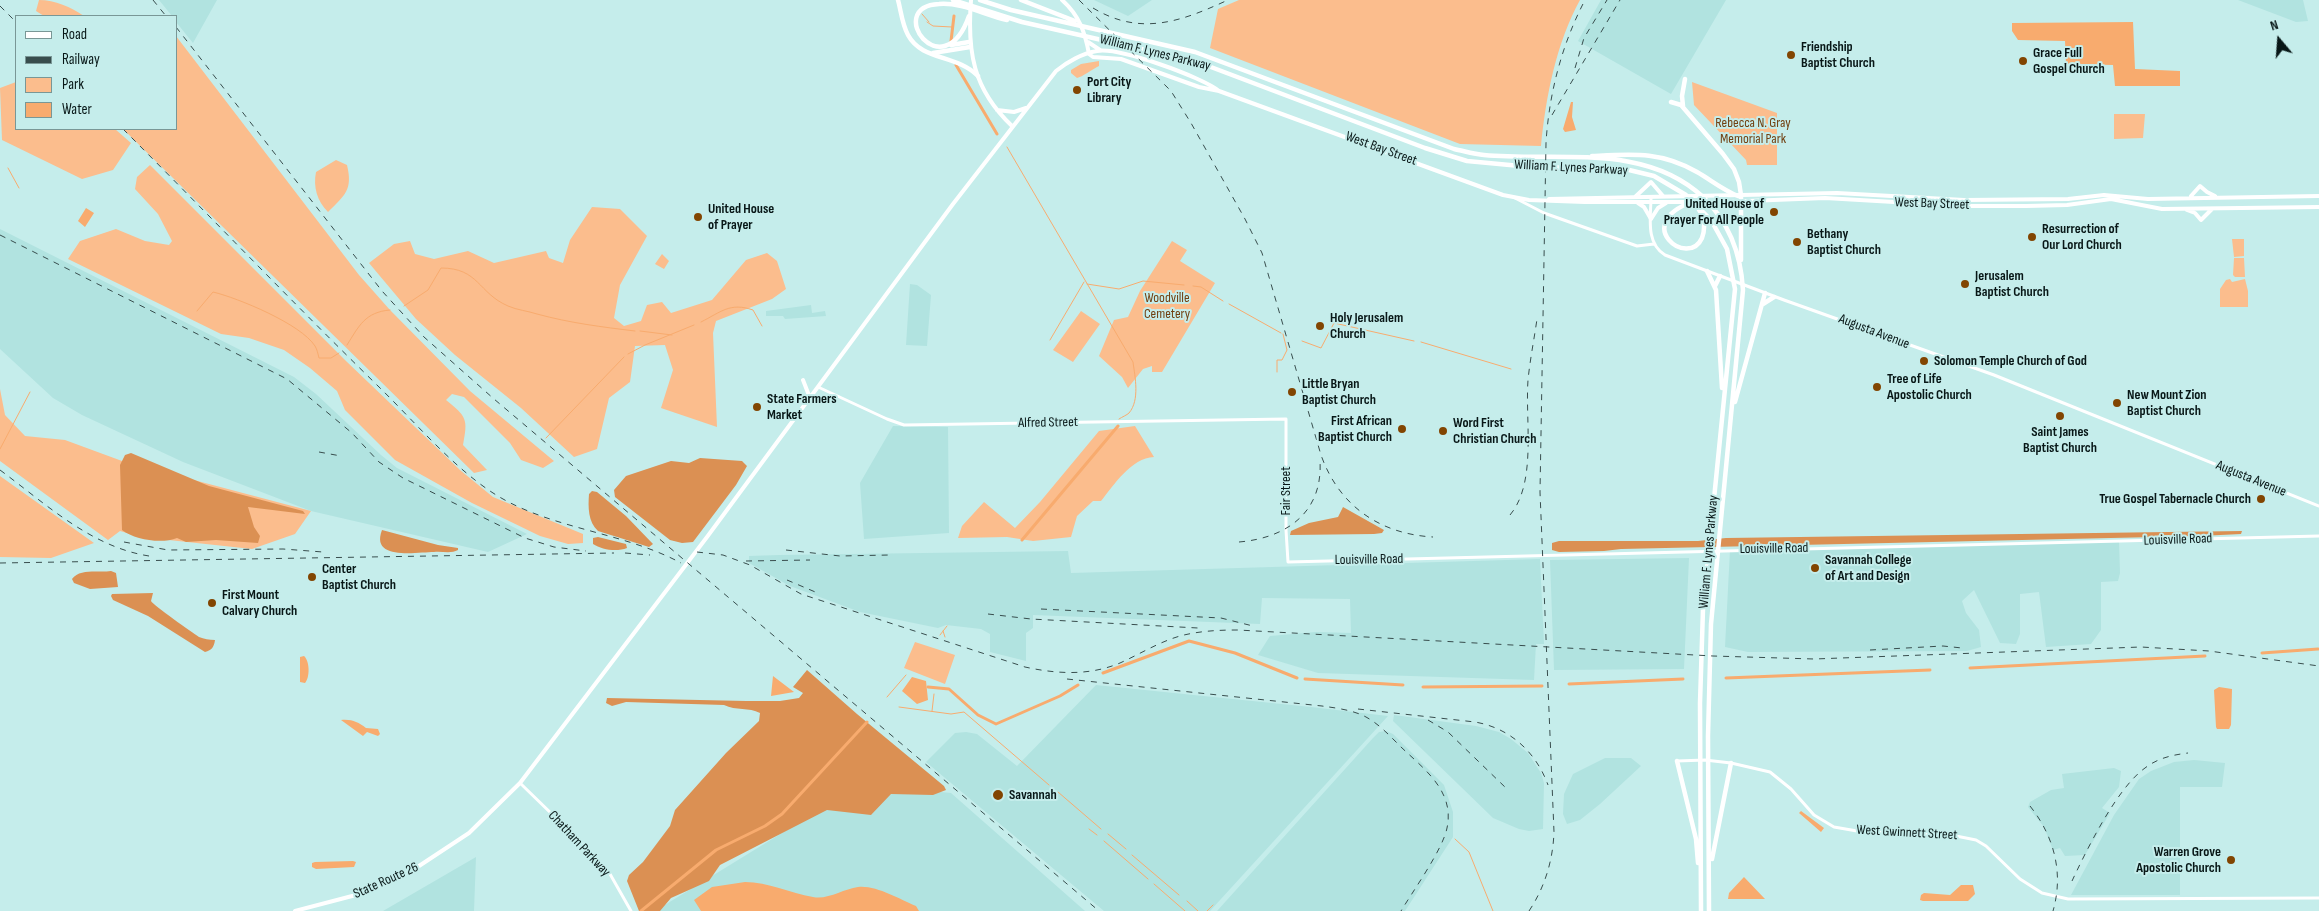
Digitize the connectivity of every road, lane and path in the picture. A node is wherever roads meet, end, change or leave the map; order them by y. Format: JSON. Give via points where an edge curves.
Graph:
{"nodes":[{"id":1,"x":898,"y":0,"type":"edge"},
{"id":2,"x":971,"y":0,"type":"edge"},
{"id":3,"x":980,"y":0,"type":"edge"},
{"id":4,"x":1021,"y":0,"type":"edge"},
{"id":5,"x":1062,"y":0,"type":"edge"},
{"id":6,"x":956,"y":2,"type":"edge"},
{"id":7,"x":969,"y":16,"type":"junction"},
{"id":8,"x":1091,"y":27,"type":"junction"},
{"id":9,"x":1085,"y":38,"type":"junction"},
{"id":10,"x":944,"y":45,"type":"junction"},
{"id":11,"x":969,"y":45,"type":"junction"},
{"id":12,"x":1102,"y":50,"type":"junction"},
{"id":13,"x":927,"y":53,"type":"junction"},
{"id":14,"x":1089,"y":54,"type":"junction"},
{"id":15,"x":978,"y":76,"type":"junction"},
{"id":16,"x":1684,"y":79,"type":"dead end"},
{"id":17,"x":1219,"y":92,"type":"junction"},
{"id":18,"x":1670,"y":102,"type":"dead end"},
{"id":19,"x":1026,"y":108,"type":"junction"},
{"id":20,"x":997,"y":110,"type":"junction"},
{"id":21,"x":1685,"y":110,"type":"junction"},
{"id":22,"x":1012,"y":126,"type":"junction"},
{"id":23,"x":1556,"y":156,"type":"junction"},
{"id":24,"x":1738,"y":196,"type":"junction"},
{"id":25,"x":2319,"y":196,"type":"edge"},
{"id":26,"x":1635,"y":197,"type":"junction"},
{"id":27,"x":1651,"y":197,"type":"junction"},
{"id":28,"x":1665,"y":197,"type":"junction"},
{"id":29,"x":2190,"y":197,"type":"junction"},
{"id":30,"x":2220,"y":197,"type":"junction"},
{"id":31,"x":1514,"y":198,"type":"junction"},
{"id":32,"x":1544,"y":200,"type":"junction"},
{"id":33,"x":1637,"y":202,"type":"junction"},
{"id":34,"x":1651,"y":202,"type":"junction"},
{"id":35,"x":1669,"y":202,"type":"junction"},
{"id":36,"x":1694,"y":203,"type":"junction"},
{"id":37,"x":2319,"y":207,"type":"edge"},
{"id":38,"x":2184,"y":209,"type":"junction"},
{"id":39,"x":2213,"y":209,"type":"junction"},
{"id":40,"x":1701,"y":210,"type":"junction"},
{"id":41,"x":1651,"y":219,"type":"junction"},
{"id":42,"x":1654,"y":244,"type":"junction"},
{"id":43,"x":1741,"y":267,"type":"junction"},
{"id":44,"x":1707,"y":272,"type":"junction"},
{"id":45,"x":1720,"y":276,"type":"junction"},
{"id":46,"x":1716,"y":290,"type":"junction"},
{"id":47,"x":1765,"y":293,"type":"junction"},
{"id":48,"x":1774,"y":296,"type":"junction"},
{"id":49,"x":1761,"y":307,"type":"junction"},
{"id":50,"x":803,"y":380,"type":"dead end"},
{"id":51,"x":818,"y":387,"type":"junction"},
{"id":52,"x":810,"y":398,"type":"junction"},
{"id":53,"x":1722,"y":401,"type":"junction"},
{"id":54,"x":1732,"y":410,"type":"junction"},
{"id":55,"x":1286,"y":419,"type":"joint"},
{"id":56,"x":2319,"y":506,"type":"edge"},
{"id":57,"x":2319,"y":536,"type":"edge"},
{"id":58,"x":1288,"y":562,"type":"joint"},
{"id":59,"x":1677,"y":761,"type":"joint"},
{"id":60,"x":1731,"y":763,"type":"junction"},
{"id":61,"x":520,"y":783,"type":"junction"},
{"id":62,"x":1710,"y":878,"type":"junction"},
{"id":63,"x":2319,"y":898,"type":"edge"},
{"id":64,"x":1701,"y":902,"type":"junction"},
{"id":65,"x":295,"y":911,"type":"edge"},
{"id":66,"x":631,"y":911,"type":"edge"},
{"id":67,"x":1701,"y":911,"type":"edge"},
{"id":68,"x":1709,"y":911,"type":"edge"}],
"edges":[{"from":1,"to":13,"type":"highway","via":[[907,34],[917,47]]},
{"from":2,"to":7,"type":"main road"},
{"from":3,"to":8,"type":"highway","name":"William F. Lynes Parkway"},
{"from":4,"to":8,"type":"highway"},
{"from":5,"to":9,"type":"main road","via":[[1077,16]]},
{"from":6,"to":10,"type":"highway","name":"William F. Lynes Parkway","via":[[928,6],[920,11],[916,20],[916,29],[923,40]]},
{"from":6,"to":36,"type":"highway","name":"William F. Lynes Parkway","via":[[984,13],[1195,61],[1440,153],[1482,163],[1637,172],[1660,179]]},
{"from":7,"to":10,"type":"highway","via":[[962,35]]},
{"from":7,"to":11,"type":"main road"},
{"from":8,"to":23,"type":"highway","name":"William F. Lynes Parkway","via":[[1195,52],[1454,149],[1483,155]]},
{"from":9,"to":12,"type":"main road"},
{"from":9,"to":14,"type":"main road"},
{"from":10,"to":11,"type":"highway"},
{"from":11,"to":13,"type":"highway"},
{"from":11,"to":15,"type":"main road"},
{"from":12,"to":14,"type":"main road"},
{"from":12,"to":17,"type":"main road","name":"West Bay Street","via":[[1138,57],[1213,86]]},
{"from":13,"to":15,"type":"highway","via":[[962,64]]},
{"from":14,"to":17,"type":"main road","name":"West Bay Street","via":[[1121,59]]},
{"from":14,"to":19,"type":"main road","name":"State Route 26","via":[[1063,65]]},
{"from":15,"to":20,"type":"main road"},
{"from":16,"to":21,"type":"highway","via":[[1682,96]]},
{"from":17,"to":31,"type":"main road","name":"West Bay Street"},
{"from":18,"to":21,"type":"highway","via":[[1678,103]]},
{"from":19,"to":20,"type":"main road","via":[[1014,112]]},
{"from":19,"to":22,"type":"main road","name":"State Route 26"},
{"from":20,"to":22,"type":"main road"},
{"from":21,"to":43,"type":"highway","via":[[1723,154],[1739,182]]},
{"from":22,"to":51,"type":"main road","name":"State Route 26"},
{"from":23,"to":24,"type":"highway","via":[[1660,156],[1697,172]]},
{"from":23,"to":43,"type":"highway","name":"William F. Lynes Parkway","via":[[1642,163],[1690,186],[1719,215],[1735,245]]},
{"from":24,"to":28,"type":"main road","name":"West Bay Street"},
{"from":24,"to":29,"type":"main road","name":"West Bay Street","via":[[1837,192],[1964,200],[2068,199],[2104,195]]},
{"from":25,"to":30,"type":"main road","name":"West Bay Street"},
{"from":26,"to":27,"type":"main road","name":"West Bay Street"},
{"from":26,"to":28,"type":"main road","via":[[1651,182]]},
{"from":26,"to":32,"type":"main road","name":"West Bay Street"},
{"from":27,"to":28,"type":"main road","name":"West Bay Street"},
{"from":27,"to":34,"type":"main road"},
{"from":29,"to":30,"type":"main road","name":"West Bay Street"},
{"from":29,"to":30,"type":"main road","via":[[2200,186],[2209,194]]},
{"from":31,"to":32,"type":"main road","name":"West Bay Street"},
{"from":31,"to":42,"type":"main road","via":[[1544,213],[1597,232],[1641,246]]},
{"from":32,"to":33,"type":"main road","name":"West Bay Street"},
{"from":33,"to":34,"type":"main road","name":"West Bay Street"},
{"from":33,"to":41,"type":"main road"},
{"from":34,"to":35,"type":"main road","name":"West Bay Street"},
{"from":34,"to":41,"type":"main road"},
{"from":35,"to":36,"type":"main road","name":"West Bay Street"},
{"from":35,"to":41,"type":"main road","via":[[1658,208]]},
{"from":36,"to":38,"type":"main road","name":"West Bay Street","via":[[1825,198],[2026,206],[2111,199],[2152,208]]},
{"from":36,"to":40,"type":"highway"},
{"from":36,"to":40,"type":"highway","via":[[1673,211],[1666,221],[1665,236],[1672,244],[1686,248],[1701,240],[1704,223]]},
{"from":37,"to":39,"type":"main road","name":"West Bay Street"},
{"from":38,"to":39,"type":"main road","name":"West Bay Street"},
{"from":38,"to":39,"type":"main road","via":[[2195,213],[2201,220]]},
{"from":40,"to":53,"type":"highway","name":"William F. Lynes Parkway","via":[[1723,240],[1735,292]]},
{"from":41,"to":42,"type":"main road"},
{"from":42,"to":44,"type":"main road","name":"Augusta Avenue","via":[[1665,255]]},
{"from":43,"to":54,"type":"highway","name":"William F. Lynes Parkway","via":[[1743,298]]},
{"from":44,"to":45,"type":"main road","name":"Augusta Avenue"},
{"from":44,"to":46,"type":"highway"},
{"from":45,"to":46,"type":"highway","via":[[1715,284]]},
{"from":45,"to":47,"type":"main road","name":"Augusta Avenue"},
{"from":46,"to":53,"type":"highway"},
{"from":47,"to":48,"type":"main road","name":"Augusta Avenue"},
{"from":47,"to":49,"type":"highway"},
{"from":48,"to":49,"type":"highway"},
{"from":48,"to":56,"type":"main road","name":"Augusta Avenue","via":[[1994,375]]},
{"from":49,"to":54,"type":"highway"},
{"from":50,"to":52,"type":"main road"},
{"from":51,"to":52,"type":"main road","name":"State Route 26"},
{"from":51,"to":55,"type":"main road","name":"Alfred Street","via":[[904,425]]},
{"from":52,"to":61,"type":"main road","name":"State Route 26"},
{"from":53,"to":64,"type":"highway","name":"William F. Lynes Parkway","via":[[1700,668]]},
{"from":54,"to":62,"type":"highway","name":"William F. Lynes Parkway","via":[[1710,645]]},
{"from":55,"to":58,"type":"main road","name":"Fair Street"},
{"from":57,"to":58,"type":"main road","name":"Louisville Road"},
{"from":59,"to":60,"type":"main road","name":"West Gwinnett Street"},
{"from":59,"to":64,"type":"highway","via":[[1696,839]]},
{"from":60,"to":62,"type":"highway"},
{"from":60,"to":63,"type":"main road","name":"West Gwinnett Street","via":[[1770,772],[1791,789],[1814,815],[1834,827],[1950,835],[1976,840],[2020,879],[2042,893],[2068,899]]},
{"from":61,"to":65,"type":"main road","name":"State Route 26","via":[[469,833],[444,851],[392,880],[343,899]]},
{"from":61,"to":66,"type":"main road","name":"Chatham Parkway","via":[[594,855],[610,874]]},
{"from":62,"to":68,"type":"highway","name":"William F. Lynes Parkway"},
{"from":64,"to":67,"type":"highway","name":"William F. Lynes Parkway"}]}
